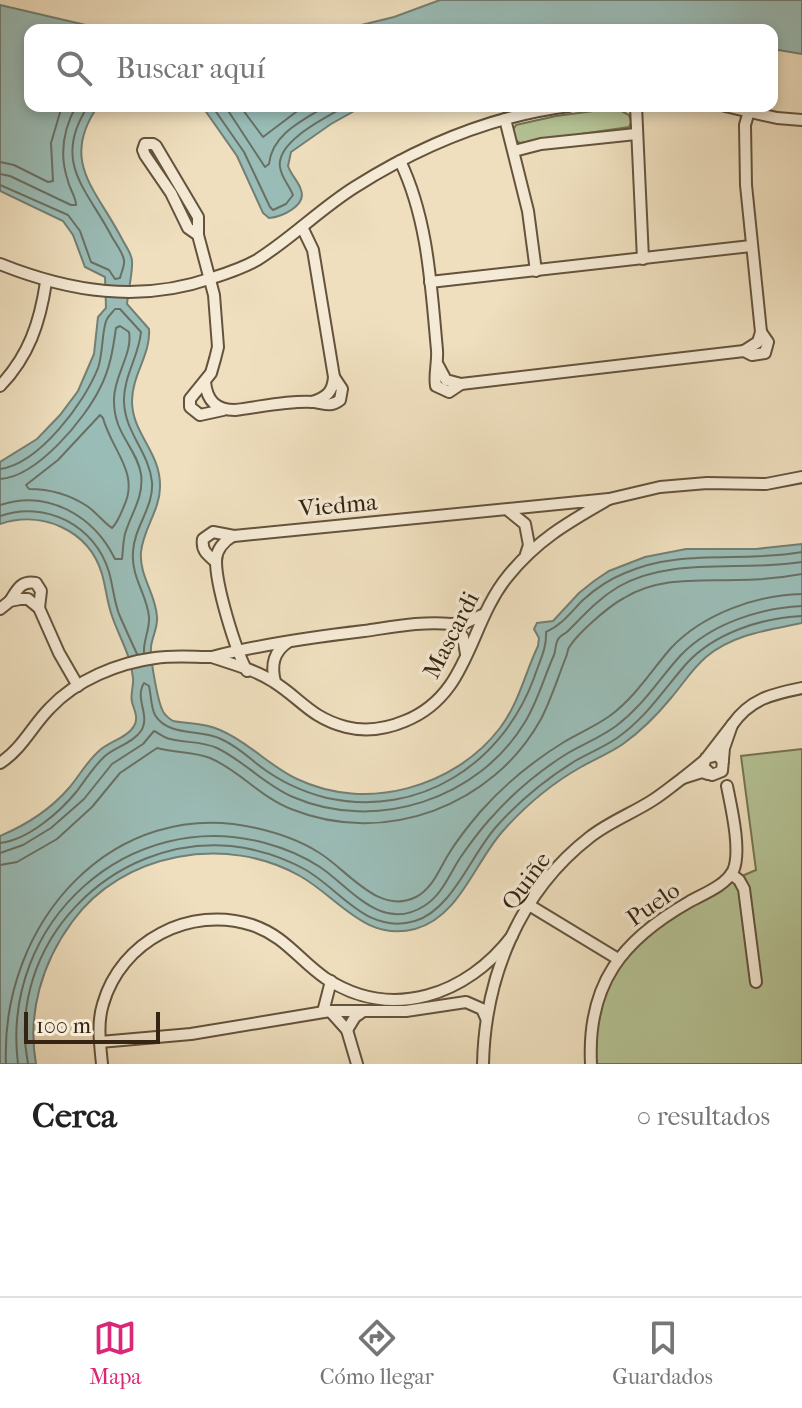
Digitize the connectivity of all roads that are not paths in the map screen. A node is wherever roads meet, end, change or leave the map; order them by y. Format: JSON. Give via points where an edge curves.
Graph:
{"nodes":[{"id":1,"x":539,"y":112,"type":"edge"},
{"id":2,"x":636,"y":112,"type":"edge"},
{"id":3,"x":749,"y":112,"type":"edge"},
{"id":4,"x":755,"y":112,"type":"edge"},
{"id":5,"x":505,"y":119,"type":"junction"},
{"id":6,"x":802,"y":120,"type":"edge"},
{"id":7,"x":636,"y":134,"type":"junction"},
{"id":8,"x":514,"y":151,"type":"junction"},
{"id":9,"x":400,"y":161,"type":"junction"},
{"id":10,"x":302,"y":227,"type":"junction"},
{"id":11,"x":198,"y":235,"type":"junction"},
{"id":12,"x":751,"y":246,"type":"junction"},
{"id":13,"x":643,"y":259,"type":"junction"},
{"id":14,"x":0,"y":264,"type":"edge"},
{"id":15,"x":536,"y":271,"type":"junction"},
{"id":16,"x":211,"y":279,"type":"junction"},
{"id":17,"x":46,"y":282,"type":"junction"},
{"id":18,"x":430,"y":282,"type":"junction"},
{"id":19,"x":205,"y":382,"type":"junction"},
{"id":20,"x":0,"y":386,"type":"edge"},
{"id":21,"x":223,"y":410,"type":"junction"},
{"id":22,"x":802,"y":477,"type":"edge"},
{"id":23,"x":609,"y":499,"type":"junction"},
{"id":24,"x":555,"y":506,"type":"junction"},
{"id":25,"x":534,"y":508,"type":"junction"},
{"id":26,"x":507,"y":510,"type":"junction"},
{"id":27,"x":561,"y":527,"type":"junction"},
{"id":28,"x":527,"y":529,"type":"junction"},
{"id":29,"x":234,"y":536,"type":"junction"},
{"id":30,"x":543,"y":539,"type":"junction"},
{"id":31,"x":525,"y":556,"type":"junction"},
{"id":32,"x":216,"y":562,"type":"junction"},
{"id":33,"x":10,"y":601,"type":"junction"},
{"id":34,"x":39,"y":608,"type":"junction"},
{"id":35,"x":0,"y":609,"type":"edge"},
{"id":36,"x":484,"y":614,"type":"junction"},
{"id":37,"x":451,"y":624,"type":"junction"},
{"id":38,"x":292,"y":640,"type":"junction"},
{"id":39,"x":240,"y":650,"type":"junction"},
{"id":40,"x":466,"y":656,"type":"junction"},
{"id":41,"x":212,"y":657,"type":"junction"},
{"id":42,"x":247,"y":671,"type":"junction"},
{"id":43,"x":275,"y":682,"type":"junction"},
{"id":44,"x":78,"y":686,"type":"junction"},
{"id":45,"x":802,"y":688,"type":"edge"},
{"id":46,"x":732,"y":725,"type":"junction"},
{"id":47,"x":706,"y":758,"type":"junction"},
{"id":48,"x":0,"y":763,"type":"edge"},
{"id":49,"x":723,"y":765,"type":"junction"},
{"id":50,"x":710,"y":774,"type":"junction"},
{"id":51,"x":683,"y":778,"type":"junction"},
{"id":52,"x":727,"y":786,"type":"junction"},
{"id":53,"x":731,"y":874,"type":"junction"},
{"id":54,"x":529,"y":905,"type":"junction"},
{"id":55,"x":512,"y":936,"type":"junction"},
{"id":56,"x":618,"y":959,"type":"junction"},
{"id":57,"x":477,"y":973,"type":"junction"},
{"id":58,"x":331,"y":981,"type":"junction"},
{"id":59,"x":756,"y":982,"type":"dead end"},
{"id":60,"x":492,"y":985,"type":"junction"},
{"id":61,"x":466,"y":1002,"type":"junction"},
{"id":62,"x":327,"y":1011,"type":"junction"},
{"id":63,"x":363,"y":1011,"type":"junction"},
{"id":64,"x":486,"y":1018,"type":"junction"},
{"id":65,"x":347,"y":1030,"type":"junction"},
{"id":66,"x":100,"y":1042,"type":"junction"},
{"id":67,"x":102,"y":1064,"type":"edge"},
{"id":68,"x":357,"y":1064,"type":"edge"},
{"id":69,"x":483,"y":1064,"type":"edge"},
{"id":70,"x":591,"y":1064,"type":"edge"}],
"edges":[{"from":1,"to":5,"type":"street"},
{"from":2,"to":7,"type":"street"},
{"from":3,"to":12,"type":"street","via":[[745,151]]},
{"from":4,"to":6,"type":"street"},
{"from":5,"to":8,"type":"street"},
{"from":5,"to":9,"type":"street","via":[[452,135]]},
{"from":7,"to":8,"type":"street"},
{"from":7,"to":13,"type":"street"},
{"from":8,"to":15,"type":"street"},
{"from":9,"to":10,"type":"street","via":[[351,189]]},
{"from":9,"to":18,"type":"street","via":[[419,212]]},
{"from":10,"to":16,"type":"street","via":[[256,261]]},
{"from":10,"to":21,"type":"street","via":[[313,250],[340,400],[329,406],[312,402]]},
{"from":11,"to":11,"type":"street","via":[[198,217],[185,192],[156,146],[145,144],[145,155],[188,228]]},
{"from":11,"to":16,"type":"street"},
{"from":12,"to":13,"type":"street"},
{"from":12,"to":18,"type":"street","via":[[761,332],[758,342],[744,351],[461,384],[446,380],[438,365]]},
{"from":13,"to":15,"type":"street"},
{"from":14,"to":17,"type":"street"},
{"from":15,"to":18,"type":"street"},
{"from":16,"to":17,"type":"street","via":[[132,293]]},
{"from":16,"to":19,"type":"street","via":[[218,347]]},
{"from":17,"to":20,"type":"street","via":[[30,345]]},
{"from":19,"to":21,"type":"street","via":[[210,400]]},
{"from":19,"to":21,"type":"street","via":[[190,399],[190,407],[200,415]]},
{"from":22,"to":23,"type":"street","via":[[766,484],[660,487]]},
{"from":23,"to":24,"type":"street"},
{"from":23,"to":27,"type":"street"},
{"from":24,"to":25,"type":"street"},
{"from":24,"to":27,"type":"street"},
{"from":25,"to":26,"type":"street","name":"Viedma"},
{"from":25,"to":28,"type":"street","via":[[525,516]]},
{"from":26,"to":28,"type":"street"},
{"from":26,"to":29,"type":"street","name":"Viedma"},
{"from":27,"to":30,"type":"street"},
{"from":28,"to":30,"type":"street","via":[[536,540]]},
{"from":28,"to":31,"type":"street"},
{"from":29,"to":32,"type":"street","via":[[223,543]]},
{"from":29,"to":32,"type":"street","name":"Viedma","via":[[213,532],[203,539],[205,553]]},
{"from":30,"to":31,"type":"street","name":"Mascardi"},
{"from":31,"to":36,"type":"street","name":"Mascardi"},
{"from":32,"to":39,"type":"street"},
{"from":33,"to":34,"type":"street","via":[[28,599]]},
{"from":33,"to":34,"type":"street","via":[[25,582],[36,583],[41,591]]},
{"from":33,"to":35,"type":"street"},
{"from":34,"to":44,"type":"street"},
{"from":36,"to":37,"type":"street"},
{"from":36,"to":40,"type":"street","name":"Mascardi"},
{"from":37,"to":38,"type":"street"},
{"from":37,"to":40,"type":"street","via":[[463,637]]},
{"from":38,"to":39,"type":"street"},
{"from":38,"to":43,"type":"street","via":[[275,656]]},
{"from":39,"to":41,"type":"street"},
{"from":39,"to":42,"type":"street"},
{"from":40,"to":43,"type":"street","name":"Mascardi","via":[[452,686],[428,709],[375,730],[349,728],[321,717]]},
{"from":41,"to":42,"type":"street","name":"Mascardi"},
{"from":41,"to":44,"type":"street","via":[[126,663]]},
{"from":42,"to":43,"type":"street","name":"Mascardi"},
{"from":44,"to":48,"type":"street","via":[[55,702]]},
{"from":45,"to":46,"type":"street","name":"Quiñe","via":[[761,698]]},
{"from":46,"to":47,"type":"street","name":"Quiñe"},
{"from":46,"to":49,"type":"street"},
{"from":47,"to":49,"type":"street","via":[[718,755]]},
{"from":47,"to":50,"type":"street","via":[[704,769]]},
{"from":47,"to":51,"type":"street","name":"Quiñe"},
{"from":49,"to":50,"type":"street"},
{"from":49,"to":52,"type":"street"},
{"from":50,"to":51,"type":"street"},
{"from":50,"to":52,"type":"street"},
{"from":51,"to":54,"type":"street","name":"Quiñe","via":[[584,842]]},
{"from":52,"to":53,"type":"street","via":[[737,858]]},
{"from":53,"to":56,"type":"street","name":"Puelo","via":[[654,923]]},
{"from":53,"to":59,"type":"street","via":[[744,889]]},
{"from":54,"to":55,"type":"street","name":"Quiñe"},
{"from":54,"to":56,"type":"street"},
{"from":55,"to":57,"type":"street"},
{"from":55,"to":60,"type":"street","name":"Quiñe"},
{"from":56,"to":70,"type":"street","name":"Puelo","via":[[593,1022]]},
{"from":57,"to":58,"type":"street","via":[[443,992],[403,998],[367,995]]},
{"from":57,"to":60,"type":"street","via":[[488,974]]},
{"from":58,"to":62,"type":"street"},
{"from":58,"to":66,"type":"street","via":[[288,944],[256,926],[226,919],[191,921],[145,943],[125,961],[102,1006]]},
{"from":60,"to":61,"type":"street","via":[[479,999]]},
{"from":60,"to":64,"type":"street","name":"Quiñe"},
{"from":61,"to":63,"type":"street"},
{"from":61,"to":64,"type":"street","via":[[482,1009]]},
{"from":62,"to":63,"type":"street"},
{"from":62,"to":65,"type":"street"},
{"from":62,"to":66,"type":"street"},
{"from":63,"to":65,"type":"street"},
{"from":64,"to":69,"type":"street","name":"Quiñe"},
{"from":65,"to":68,"type":"street"},
{"from":66,"to":67,"type":"street"}]}
